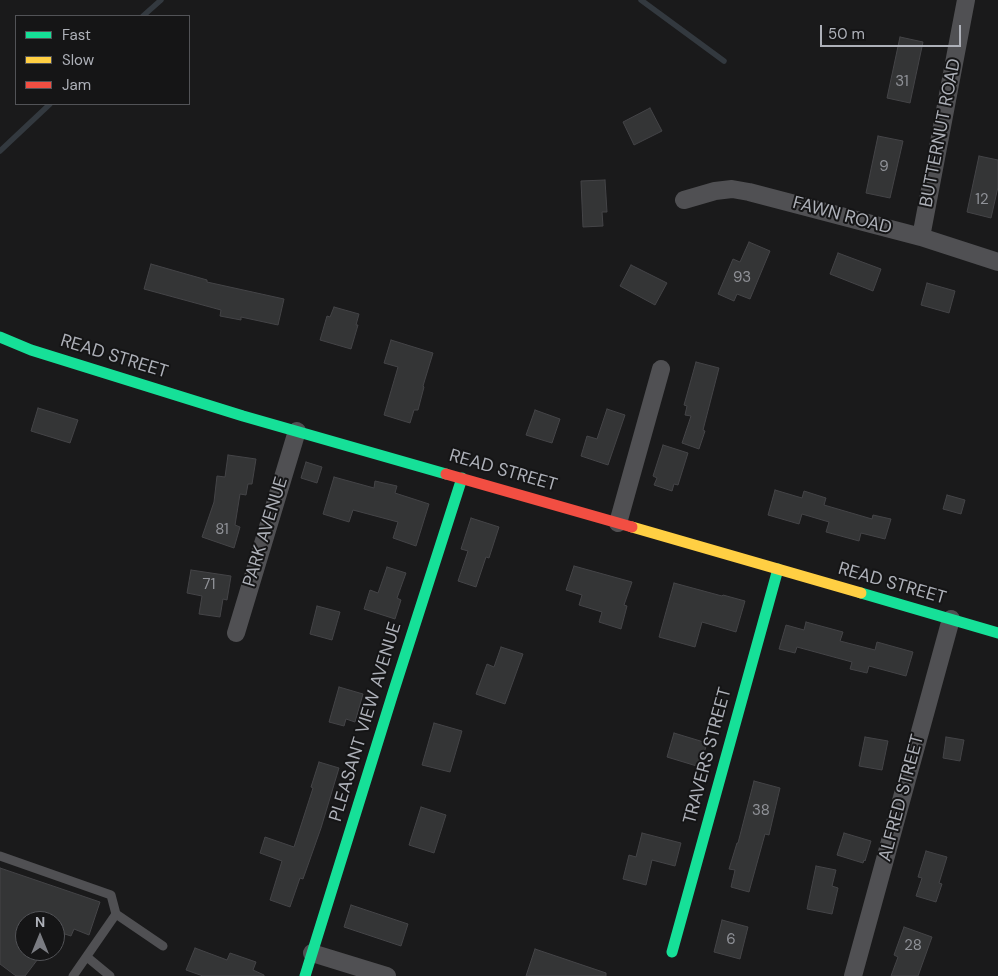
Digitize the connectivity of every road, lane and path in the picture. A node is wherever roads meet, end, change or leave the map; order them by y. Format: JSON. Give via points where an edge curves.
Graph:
{"nodes":[{"id":1,"x":966,"y":0,"type":"edge"},
{"id":2,"x":684,"y":200,"type":"dead end"},
{"id":3,"x":921,"y":237,"type":"junction"},
{"id":4,"x":998,"y":262,"type":"edge"},
{"id":5,"x":0,"y":337,"type":"edge"},
{"id":6,"x":661,"y":369,"type":"dead end"},
{"id":7,"x":297,"y":431,"type":"junction"},
{"id":8,"x":462,"y":478,"type":"junction"},
{"id":9,"x":618,"y":522,"type":"junction"},
{"id":10,"x":778,"y":569,"type":"junction"},
{"id":11,"x":951,"y":620,"type":"junction"},
{"id":12,"x":236,"y":633,"type":"dead end"},
{"id":13,"x":998,"y":633,"type":"edge"},
{"id":14,"x":0,"y":856,"type":"edge"},
{"id":15,"x":116,"y":914,"type":"junction"},
{"id":16,"x":163,"y":946,"type":"dead end"},
{"id":17,"x":672,"y":952,"type":"dead end"},
{"id":18,"x":312,"y":953,"type":"junction"},
{"id":19,"x":86,"y":957,"type":"junction"},
{"id":20,"x":73,"y":976,"type":"edge"},
{"id":21,"x":110,"y":976,"type":"edge"},
{"id":22,"x":305,"y":976,"type":"edge"},
{"id":23,"x":387,"y":976,"type":"edge"},
{"id":24,"x":853,"y":976,"type":"edge"}],
"edges":[{"from":1,"to":3,"type":"street","name":"BUTTERNUT ROAD"},
{"from":2,"to":3,"type":"street","name":"FAWN ROAD","via":[[732,189]]},
{"from":3,"to":4,"type":"street","name":"FAWN ROAD"},
{"from":5,"to":7,"type":"main road","name":"READ STREET","via":[[31,350]]},
{"from":6,"to":9,"type":"street"},
{"from":7,"to":8,"type":"main road","name":"READ STREET"},
{"from":7,"to":12,"type":"street","name":"PARK AVENUE"},
{"from":8,"to":9,"type":"main road","name":"READ STREET"},
{"from":8,"to":18,"type":"main road","name":"PLEASANT VIEW AVENUE"},
{"from":9,"to":10,"type":"main road","name":"READ STREET"},
{"from":10,"to":11,"type":"main road","name":"READ STREET"},
{"from":10,"to":17,"type":"main road","name":"TRAVERS STREET"},
{"from":11,"to":13,"type":"main road","name":"READ STREET"},
{"from":11,"to":24,"type":"street","name":"ALFRED STREET"},
{"from":14,"to":15,"type":"lane","via":[[111,895]]},
{"from":15,"to":16,"type":"lane"},
{"from":15,"to":19,"type":"lane"},
{"from":18,"to":22,"type":"main road","name":"PLEASANT VIEW AVENUE"},
{"from":18,"to":23,"type":"street"},
{"from":19,"to":20,"type":"lane"},
{"from":19,"to":21,"type":"lane"}]}
